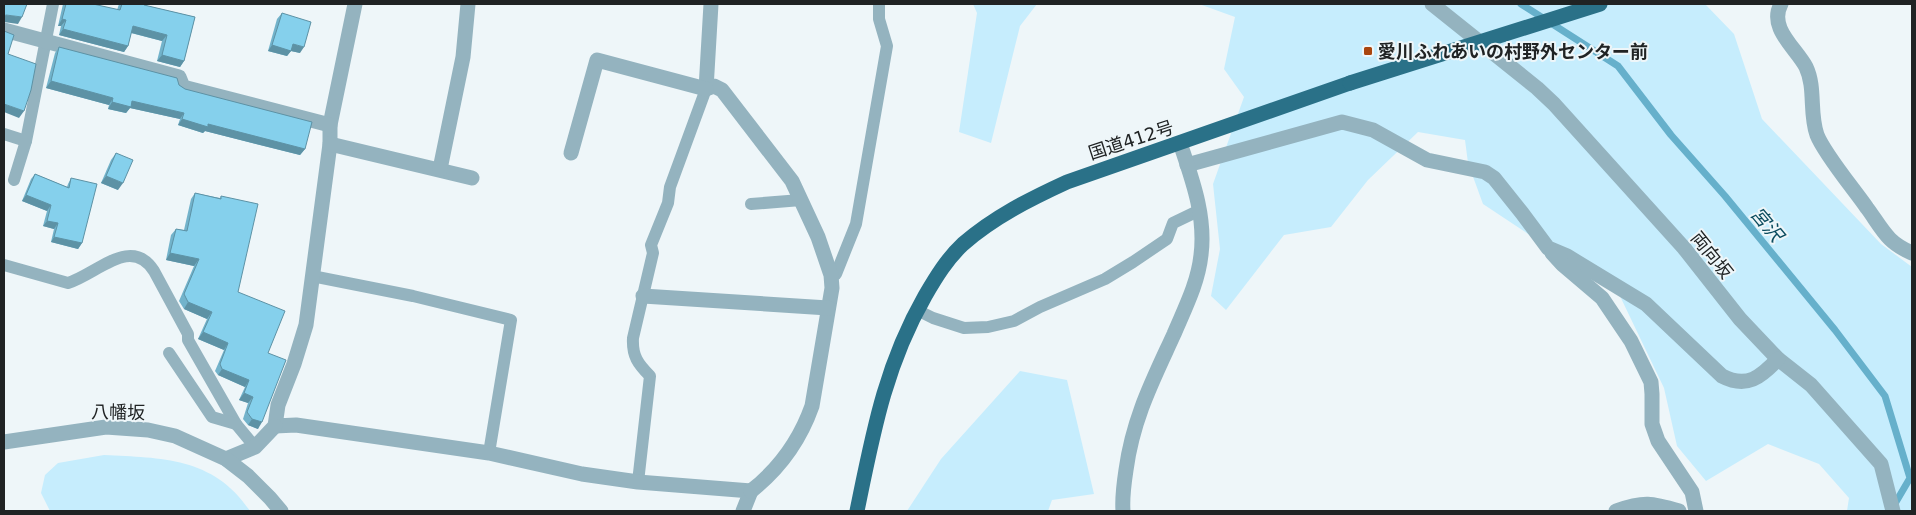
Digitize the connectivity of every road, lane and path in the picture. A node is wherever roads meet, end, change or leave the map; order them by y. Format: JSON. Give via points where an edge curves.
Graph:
{"nodes":[{"id":1,"x":53,"y":4,"type":"edge"},
{"id":2,"x":354,"y":4,"type":"edge"},
{"id":3,"x":468,"y":4,"type":"edge"},
{"id":4,"x":710,"y":4,"type":"edge"},
{"id":5,"x":879,"y":4,"type":"edge"},
{"id":6,"x":1432,"y":4,"type":"edge"},
{"id":7,"x":1600,"y":4,"type":"edge"},
{"id":8,"x":1781,"y":4,"type":"edge"},
{"id":9,"x":4,"y":30,"type":"edge"},
{"id":10,"x":46,"y":42,"type":"junction"},
{"id":11,"x":706,"y":89,"type":"junction"},
{"id":12,"x":330,"y":125,"type":"junction"},
{"id":13,"x":4,"y":134,"type":"edge"},
{"id":14,"x":26,"y":141,"type":"junction"},
{"id":15,"x":1180,"y":143,"type":"junction"},
{"id":16,"x":330,"y":144,"type":"junction"},
{"id":17,"x":571,"y":153,"type":"dead end"},
{"id":18,"x":1187,"y":165,"type":"junction"},
{"id":19,"x":440,"y":169,"type":"junction"},
{"id":20,"x":472,"y":178,"type":"dead end"},
{"id":21,"x":14,"y":180,"type":"dead end"},
{"id":22,"x":801,"y":200,"type":"junction"},
{"id":23,"x":751,"y":204,"type":"dead end"},
{"id":24,"x":1200,"y":210,"type":"junction"},
{"id":25,"x":1548,"y":248,"type":"junction"},
{"id":26,"x":1912,"y":253,"type":"edge"},
{"id":27,"x":4,"y":265,"type":"edge"},
{"id":28,"x":312,"y":276,"type":"junction"},
{"id":29,"x":831,"y":276,"type":"junction"},
{"id":30,"x":644,"y":296,"type":"junction"},
{"id":31,"x":828,"y":308,"type":"junction"},
{"id":32,"x":917,"y":310,"type":"junction"},
{"id":33,"x":169,"y":353,"type":"dead end"},
{"id":34,"x":1778,"y":359,"type":"junction"},
{"id":35,"x":236,"y":424,"type":"junction"},
{"id":36,"x":275,"y":426,"type":"junction"},
{"id":37,"x":4,"y":442,"type":"edge"},
{"id":38,"x":255,"y":447,"type":"junction"},
{"id":39,"x":488,"y":453,"type":"junction"},
{"id":40,"x":226,"y":459,"type":"junction"},
{"id":41,"x":638,"y":482,"type":"junction"},
{"id":42,"x":750,"y":491,"type":"junction"},
{"id":43,"x":281,"y":511,"type":"edge"},
{"id":44,"x":743,"y":511,"type":"edge"},
{"id":45,"x":857,"y":511,"type":"edge"},
{"id":46,"x":1124,"y":511,"type":"edge"},
{"id":47,"x":1616,"y":511,"type":"edge"},
{"id":48,"x":1679,"y":511,"type":"edge"},
{"id":49,"x":1696,"y":511,"type":"edge"},
{"id":50,"x":1892,"y":511,"type":"edge"}],
"edges":[{"from":1,"to":10,"type":"lane"},
{"from":2,"to":12,"type":"street"},
{"from":3,"to":19,"type":"street","via":[[463,57]]},
{"from":4,"to":11,"type":"street"},
{"from":5,"to":29,"type":"lane","via":[[879,19],[887,46],[856,224],[836,274]]},
{"from":6,"to":34,"type":"street","name":"両向坂","via":[[1554,104],[1684,248],[1740,319]]},
{"from":7,"to":15,"type":"highway","name":"国道412号","bridge":true,"via":[[1350,83]]},
{"from":8,"to":26,"type":"street","via":[[1777,11],[1783,36],[1806,66],[1811,82],[1817,135],[1889,238]]},
{"from":9,"to":10,"type":"street"},
{"from":10,"to":12,"type":"street","via":[[179,77],[183,87]]},
{"from":10,"to":14,"type":"lane"},
{"from":11,"to":17,"type":"street","via":[[597,60]]},
{"from":11,"to":22,"type":"street","via":[[714,86],[722,90],[792,182]]},
{"from":11,"to":30,"type":"lane","via":[[652,245]]},
{"from":12,"to":16,"type":"street"},
{"from":13,"to":14,"type":"lane"},
{"from":14,"to":21,"type":"lane"},
{"from":15,"to":18,"type":"street"},
{"from":15,"to":32,"type":"highway","name":"国道412号","via":[[1067,182],[1004,214],[962,246],[939,272]]},
{"from":16,"to":19,"type":"street"},
{"from":16,"to":28,"type":"street"},
{"from":18,"to":24,"type":"street"},
{"from":18,"to":25,"type":"street","via":[[1342,122],[1373,130],[1427,160],[1485,172],[1494,178]]},
{"from":19,"to":20,"type":"street"},
{"from":22,"to":23,"type":"lane"},
{"from":22,"to":29,"type":"street"},
{"from":24,"to":32,"type":"lane","via":[[1172,223],[1167,239],[1105,279],[1014,321],[964,328]]},
{"from":24,"to":46,"type":"street","via":[[1201,254],[1197,277],[1135,422],[1125,475]]},
{"from":25,"to":34,"type":"street","via":[[1646,304],[1722,376],[1732,381],[1744,382],[1758,377]]},
{"from":25,"to":49,"type":"street","via":[[1602,298],[1631,341],[1650,382],[1652,424],[1658,441],[1692,492]]},
{"from":27,"to":35,"type":"lane","via":[[68,282],[124,256],[140,256],[150,264],[188,334],[188,340]]},
{"from":28,"to":36,"type":"street","via":[[306,325],[278,405]]},
{"from":28,"to":39,"type":"lane","via":[[511,320]]},
{"from":29,"to":31,"type":"street"},
{"from":30,"to":31,"type":"street"},
{"from":30,"to":41,"type":"lane","via":[[633,343],[636,362],[650,376]]},
{"from":31,"to":42,"type":"street","via":[[807,421],[786,456]]},
{"from":32,"to":45,"type":"highway","name":"国道412号","via":[[886,383]]},
{"from":33,"to":35,"type":"lane","via":[[212,417]]},
{"from":34,"to":50,"type":"street","name":"両向坂","via":[[1811,385],[1881,464]]},
{"from":35,"to":38,"type":"lane"},
{"from":36,"to":38,"type":"street"},
{"from":36,"to":39,"type":"street","via":[[296,425]]},
{"from":37,"to":40,"type":"street","name":"八幡坂","via":[[106,426],[175,436]]},
{"from":38,"to":40,"type":"street"},
{"from":39,"to":41,"type":"street"},
{"from":40,"to":43,"type":"street","name":"八幡坂","via":[[248,476]]},
{"from":41,"to":42,"type":"street"},
{"from":42,"to":44,"type":"street"},
{"from":47,"to":48,"type":"street","via":[[1655,504]]}]}
